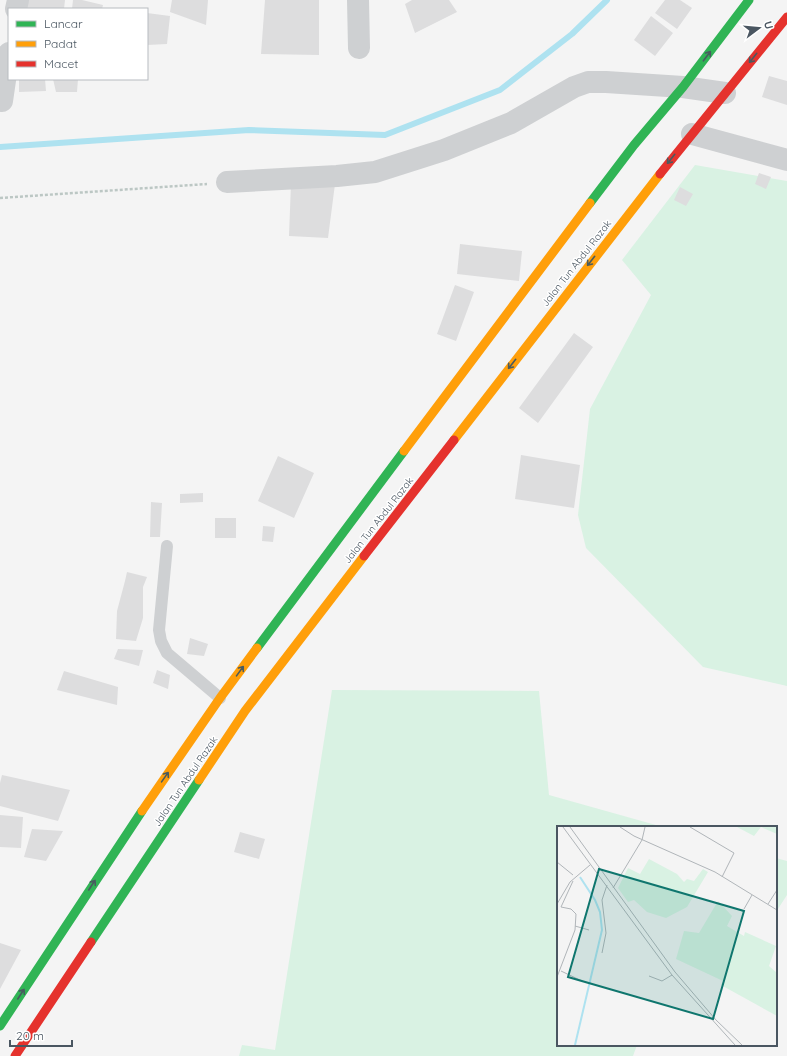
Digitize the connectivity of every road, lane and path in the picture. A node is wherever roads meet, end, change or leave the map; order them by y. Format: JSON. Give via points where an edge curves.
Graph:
{"nodes":[{"id":1,"x":358,"y":0,"type":"edge"},
{"id":2,"x":749,"y":0,"type":"edge"},
{"id":3,"x":787,"y":17,"type":"edge"},
{"id":4,"x":359,"y":48,"type":"dead end"},
{"id":5,"x":8,"y":60,"type":"edge"},
{"id":6,"x":683,"y":87,"type":"junction"},
{"id":7,"x":725,"y":93,"type":"junction"},
{"id":8,"x":2,"y":101,"type":"dead end"},
{"id":9,"x":692,"y":134,"type":"junction"},
{"id":10,"x":787,"y":160,"type":"edge"},
{"id":11,"x":227,"y":182,"type":"joint"},
{"id":12,"x":0,"y":198,"type":"edge"},
{"id":13,"x":167,"y":546,"type":"dead end"},
{"id":14,"x":220,"y":698,"type":"junction"},
{"id":15,"x":0,"y":1026,"type":"edge"},
{"id":16,"x":15,"y":1056,"type":"edge"}],
"edges":[{"from":1,"to":4,"type":"street"},
{"from":6,"to":2,"type":"main road","name":"Jalan Tun Abdul Razak","one_way":true},
{"from":3,"to":7,"type":"main road","name":"Jalan Tun Abdul Razak","one_way":true},
{"from":5,"to":8,"type":"street"},
{"from":6,"to":7,"type":"street"},
{"from":6,"to":11,"type":"street","via":[[588,82],[574,87],[511,122],[444,150],[375,172]]},
{"from":14,"to":6,"type":"main road","name":"Jalan Tun Abdul Razak","one_way":true,"via":[[634,145]]},
{"from":7,"to":9,"type":"main road","name":"Jalan Tun Abdul Razak"},
{"from":9,"to":10,"type":"street"},
{"from":9,"to":16,"type":"main road","name":"Jalan Tun Abdul Razak","one_way":true,"via":[[245,711]]},
{"from":11,"to":12,"type":"path"},
{"from":13,"to":14,"type":"lane","via":[[159,630],[161,642],[167,653]]},
{"from":15,"to":14,"type":"main road","name":"Jalan Tun Abdul Razak","one_way":true,"via":[[124,837]]}]}
